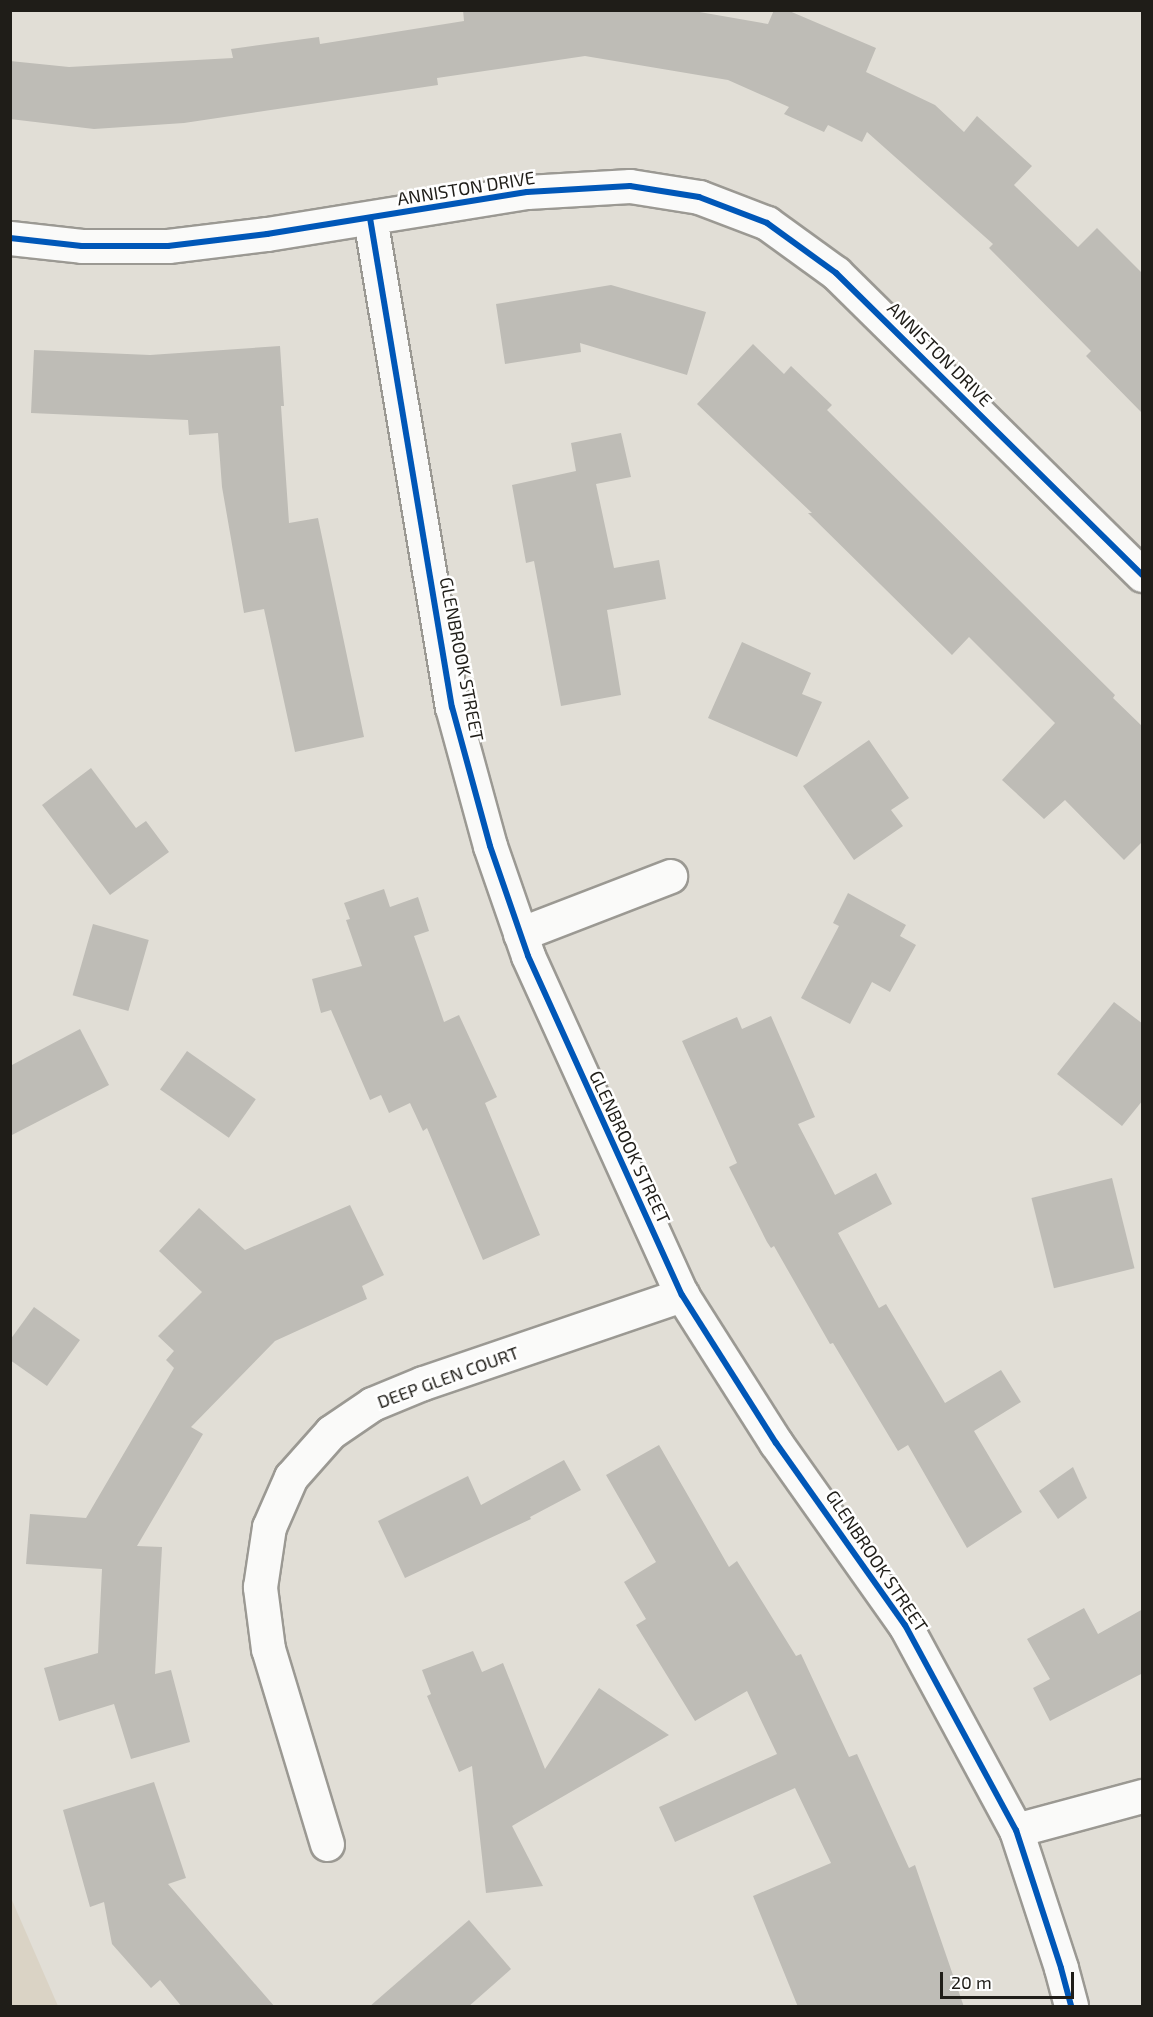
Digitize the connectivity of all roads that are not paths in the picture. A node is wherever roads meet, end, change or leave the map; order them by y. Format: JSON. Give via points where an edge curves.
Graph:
{"nodes":[{"id":1,"x":370,"y":218,"type":"junction"},
{"id":2,"x":10,"y":238,"type":"edge"},
{"id":3,"x":1143,"y":575,"type":"edge"},
{"id":4,"x":670,"y":876,"type":"dead end"},
{"id":5,"x":520,"y":934,"type":"junction"},
{"id":6,"x":682,"y":1295,"type":"junction"},
{"id":7,"x":1143,"y":1796,"type":"edge"},
{"id":8,"x":1016,"y":1830,"type":"junction"},
{"id":9,"x":327,"y":1844,"type":"dead end"},
{"id":10,"x":1071,"y":2007,"type":"edge"}],
"edges":[{"from":1,"to":2,"type":"street","name":"ANNISTON DRIVE","via":[[168,246],[82,246]]},
{"from":1,"to":3,"type":"street","name":"ANNISTON DRIVE","via":[[527,192],[630,186],[699,197],[767,223],[836,273]]},
{"from":1,"to":5,"type":"street","name":"GLENBROOK STREET","via":[[452,707],[490,846]]},
{"from":4,"to":5,"type":"street"},
{"from":5,"to":6,"type":"street","name":"GLENBROOK STREET","via":[[600,1120]]},
{"from":6,"to":8,"type":"street","name":"GLENBROOK STREET","via":[[776,1443],[905,1626]]},
{"from":6,"to":9,"type":"street","name":"DEEP GLEN COURT","via":[[372,1404],[331,1432],[291,1477],[269,1527],[261,1587],[268,1649]]},
{"from":7,"to":8,"type":"street"},
{"from":8,"to":10,"type":"street","name":"GLENBROOK STREET"}]}
